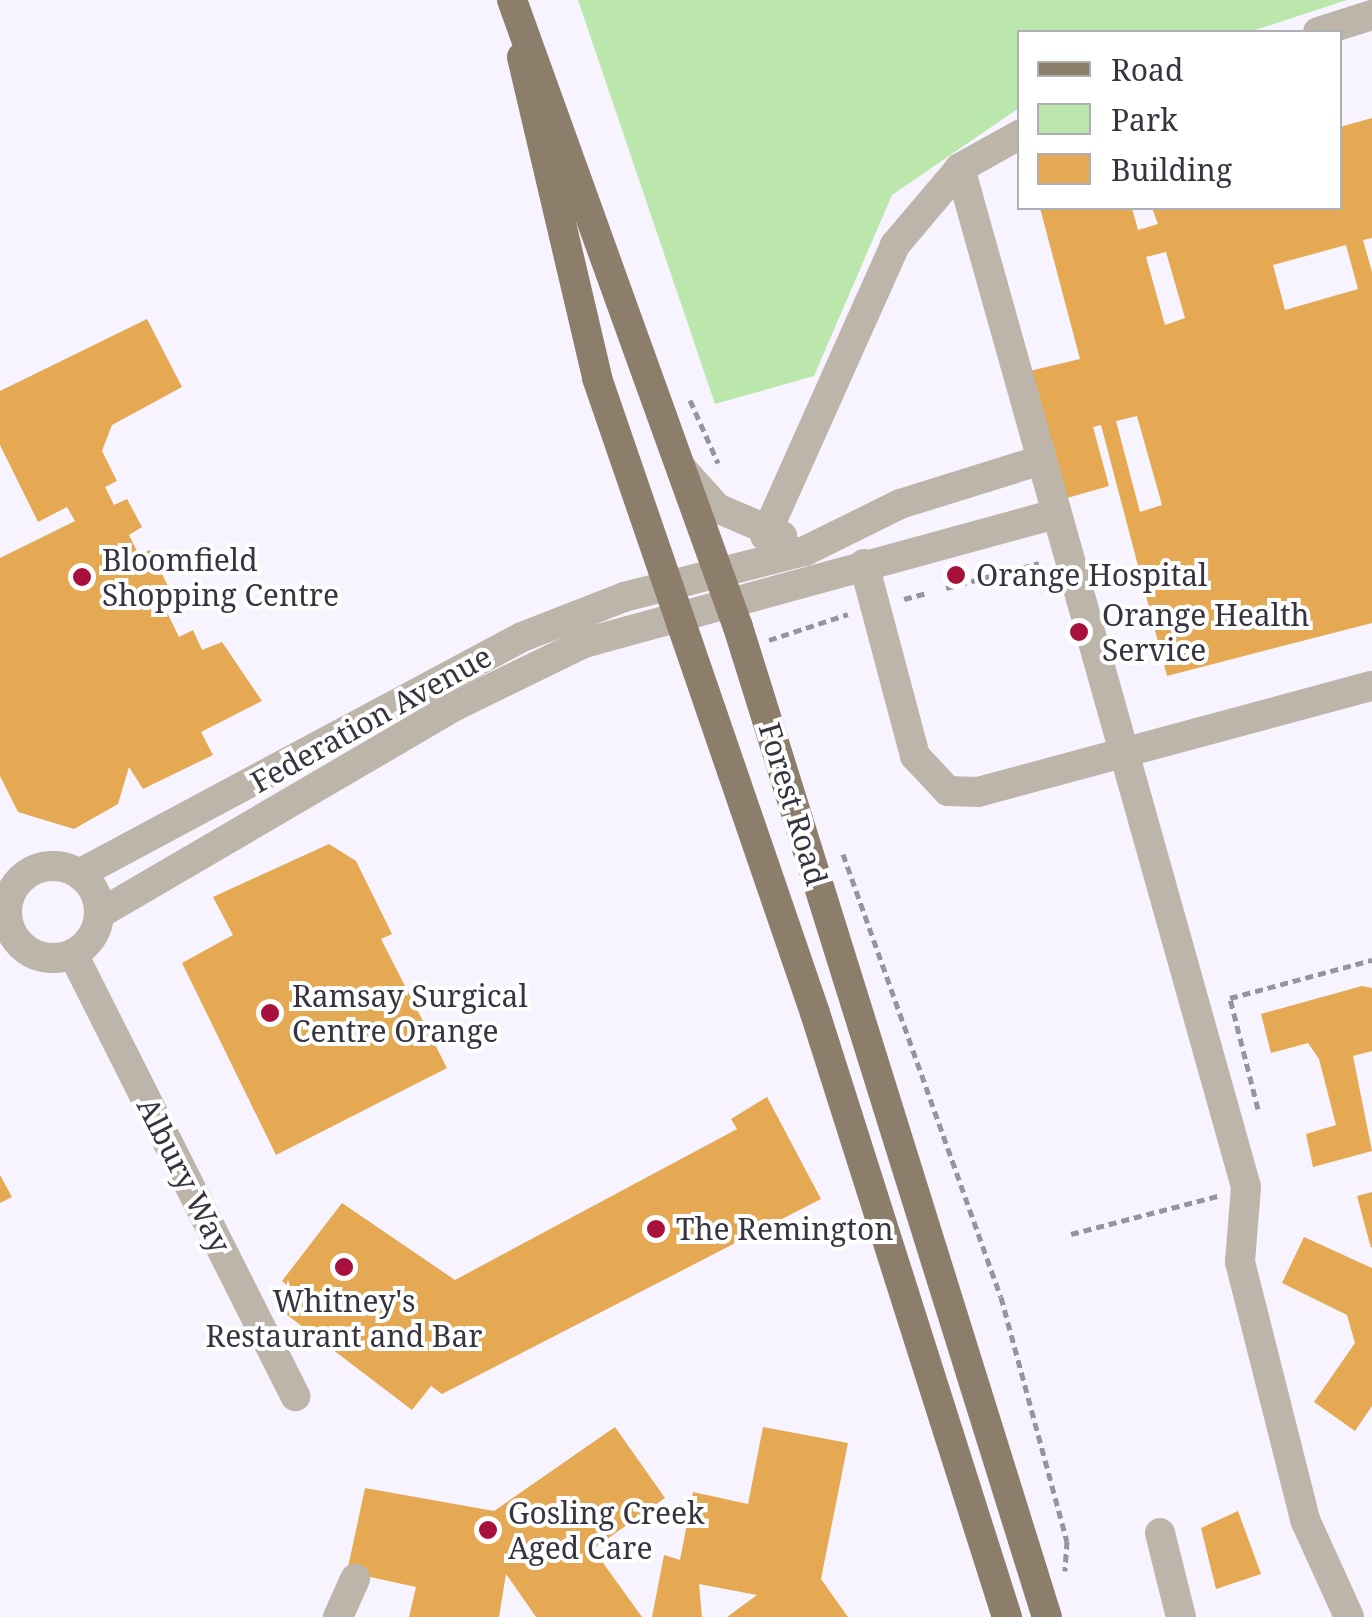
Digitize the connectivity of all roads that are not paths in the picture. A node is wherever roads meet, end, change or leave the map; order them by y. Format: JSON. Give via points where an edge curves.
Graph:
{"nodes":[{"id":1,"x":511,"y":0,"type":"edge"},
{"id":2,"x":1372,"y":15,"type":"edge"},
{"id":3,"x":1324,"y":30,"type":"edge"},
{"id":4,"x":1017,"y":137,"type":"edge"},
{"id":5,"x":960,"y":168,"type":"junction"},
{"id":6,"x":673,"y":460,"type":"junction"},
{"id":7,"x":1040,"y":460,"type":"junction"},
{"id":8,"x":1056,"y":514,"type":"junction"},
{"id":9,"x":840,"y":532,"type":"junction"},
{"id":10,"x":765,"y":536,"type":"junction"},
{"id":11,"x":864,"y":564,"type":"junction"},
{"id":12,"x":722,"y":586,"type":"junction"},
{"id":13,"x":676,"y":600,"type":"junction"},
{"id":14,"x":1372,"y":686,"type":"edge"},
{"id":15,"x":1129,"y":753,"type":"junction"},
{"id":16,"x":79,"y":874,"type":"junction"},
{"id":17,"x":99,"y":914,"type":"junction"},
{"id":18,"x":73,"y":954,"type":"junction"},
{"id":19,"x":295,"y":1396,"type":"dead end"},
{"id":20,"x":1160,"y":1533,"type":"dead end"},
{"id":21,"x":355,"y":1579,"type":"dead end"},
{"id":22,"x":338,"y":1617,"type":"edge"},
{"id":23,"x":1007,"y":1617,"type":"edge"},
{"id":24,"x":1047,"y":1617,"type":"edge"},
{"id":25,"x":1180,"y":1617,"type":"edge"},
{"id":26,"x":1350,"y":1617,"type":"edge"}],
"edges":[{"from":1,"to":6,"type":"main road","name":"Forest Road","via":[[616,270]]},
{"from":1,"to":13,"type":"main road","name":"Forest Road","via":[[577,311]]},
{"from":2,"to":3,"type":"street"},
{"from":4,"to":5,"type":"street"},
{"from":5,"to":7,"type":"street"},
{"from":5,"to":10,"type":"street","via":[[895,245]]},
{"from":6,"to":10,"type":"street","via":[[716,508]]},
{"from":6,"to":12,"type":"main road","name":"Forest Road"},
{"from":7,"to":8,"type":"street"},
{"from":7,"to":9,"type":"street"},
{"from":8,"to":11,"type":"street"},
{"from":8,"to":15,"type":"street"},
{"from":9,"to":10,"type":"street"},
{"from":9,"to":12,"type":"street"},
{"from":11,"to":12,"type":"street"},
{"from":11,"to":15,"type":"street","via":[[915,756],[932,782],[978,792]]},
{"from":12,"to":13,"type":"street"},
{"from":12,"to":24,"type":"main road","name":"Forest Road"},
{"from":13,"to":16,"type":"street","name":"Federation Avenue","via":[[522,637]]},
{"from":13,"to":17,"type":"street","name":"Federation Avenue","via":[[456,706]]},
{"from":13,"to":23,"type":"main road","name":"Forest Road"},
{"from":14,"to":15,"type":"street"},
{"from":15,"to":26,"type":"street","via":[[1246,1187],[1240,1262],[1255,1324],[1306,1522]]},
{"from":16,"to":17,"type":"street"},
{"from":16,"to":18,"type":"street","via":[[34,869],[14,886],[6,915],[30,953]]},
{"from":17,"to":18,"type":"street"},
{"from":18,"to":19,"type":"street","name":"Albury Way"},
{"from":20,"to":25,"type":"street"},
{"from":21,"to":22,"type":"street"}]}
